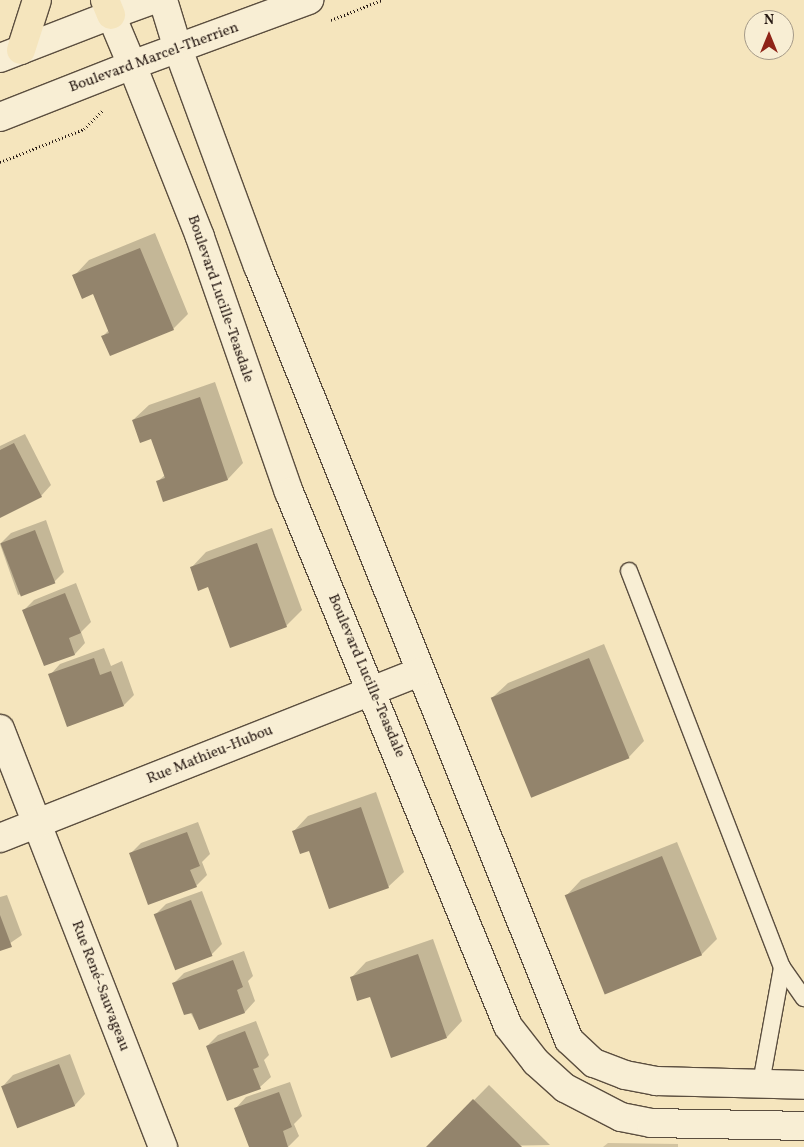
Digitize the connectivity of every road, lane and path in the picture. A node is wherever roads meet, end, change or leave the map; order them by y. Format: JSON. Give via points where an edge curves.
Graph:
{"nodes":[{"id":1,"x":37,"y":0,"type":"edge"},
{"id":2,"x":152,"y":0,"type":"edge"},
{"id":3,"x":163,"y":0,"type":"edge"},
{"id":4,"x":308,"y":0,"type":"edge"},
{"id":5,"x":108,"y":8,"type":"edge"},
{"id":6,"x":178,"y":48,"type":"junction"},
{"id":7,"x":10,"y":54,"type":"edge"},
{"id":8,"x":132,"y":65,"type":"junction"},
{"id":9,"x":106,"y":108,"type":"dead end"},
{"id":10,"x":0,"y":117,"type":"edge"},
{"id":11,"x":0,"y":162,"type":"edge"},
{"id":12,"x":629,"y":571,"type":"dead end"},
{"id":13,"x":420,"y":672,"type":"junction"},
{"id":14,"x":372,"y":689,"type":"junction"},
{"id":15,"x":0,"y":729,"type":"edge"},
{"id":16,"x":37,"y":824,"type":"junction"},
{"id":17,"x":0,"y":838,"type":"edge"},
{"id":18,"x":782,"y":967,"type":"junction"},
{"id":19,"x":804,"y":998,"type":"edge"},
{"id":20,"x":761,"y":1083,"type":"junction"},
{"id":21,"x":804,"y":1085,"type":"edge"},
{"id":22,"x":804,"y":1126,"type":"edge"},
{"id":23,"x":159,"y":1145,"type":"edge"}],
"edges":[{"from":1,"to":7,"type":"highway"},
{"from":2,"to":5,"type":"street"},
{"from":3,"to":6,"type":"street"},
{"from":4,"to":6,"type":"street","name":"Boulevard Marcel-Therrien"},
{"from":5,"to":7,"type":"street"},
{"from":5,"to":8,"type":"street","name":"Boulevard Lucille-Teasdale"},
{"from":6,"to":8,"type":"street","name":"Boulevard Marcel-Therrien"},
{"from":6,"to":13,"type":"street","via":[[245,232]]},
{"from":8,"to":10,"type":"street","name":"Boulevard Marcel-Therrien"},
{"from":8,"to":14,"type":"street","name":"Boulevard Lucille-Teasdale","via":[[200,237],[289,492]]},
{"from":9,"to":11,"type":"path","name":"Boulevard Marcel-Therrien","via":[[84,129]]},
{"from":12,"to":18,"type":"lane"},
{"from":13,"to":14,"type":"street","name":"Rue Mathieu-Hubou"},
{"from":13,"to":20,"type":"street","via":[[569,1040],[594,1063],[624,1075],[656,1081]]},
{"from":14,"to":16,"type":"street","name":"Rue Mathieu-Hubou"},
{"from":14,"to":22,"type":"street","name":"Boulevard Lucille-Teasdale","via":[[508,1026],[536,1062],[565,1088],[621,1118],[651,1123]]},
{"from":15,"to":16,"type":"street","name":"Rue René-Sauvageau"},
{"from":16,"to":17,"type":"street","name":"Rue Mathieu-Hubou"},
{"from":16,"to":23,"type":"street","name":"Rue René-Sauvageau"},
{"from":18,"to":19,"type":"lane"},
{"from":18,"to":20,"type":"lane"},
{"from":20,"to":21,"type":"street"}]}
